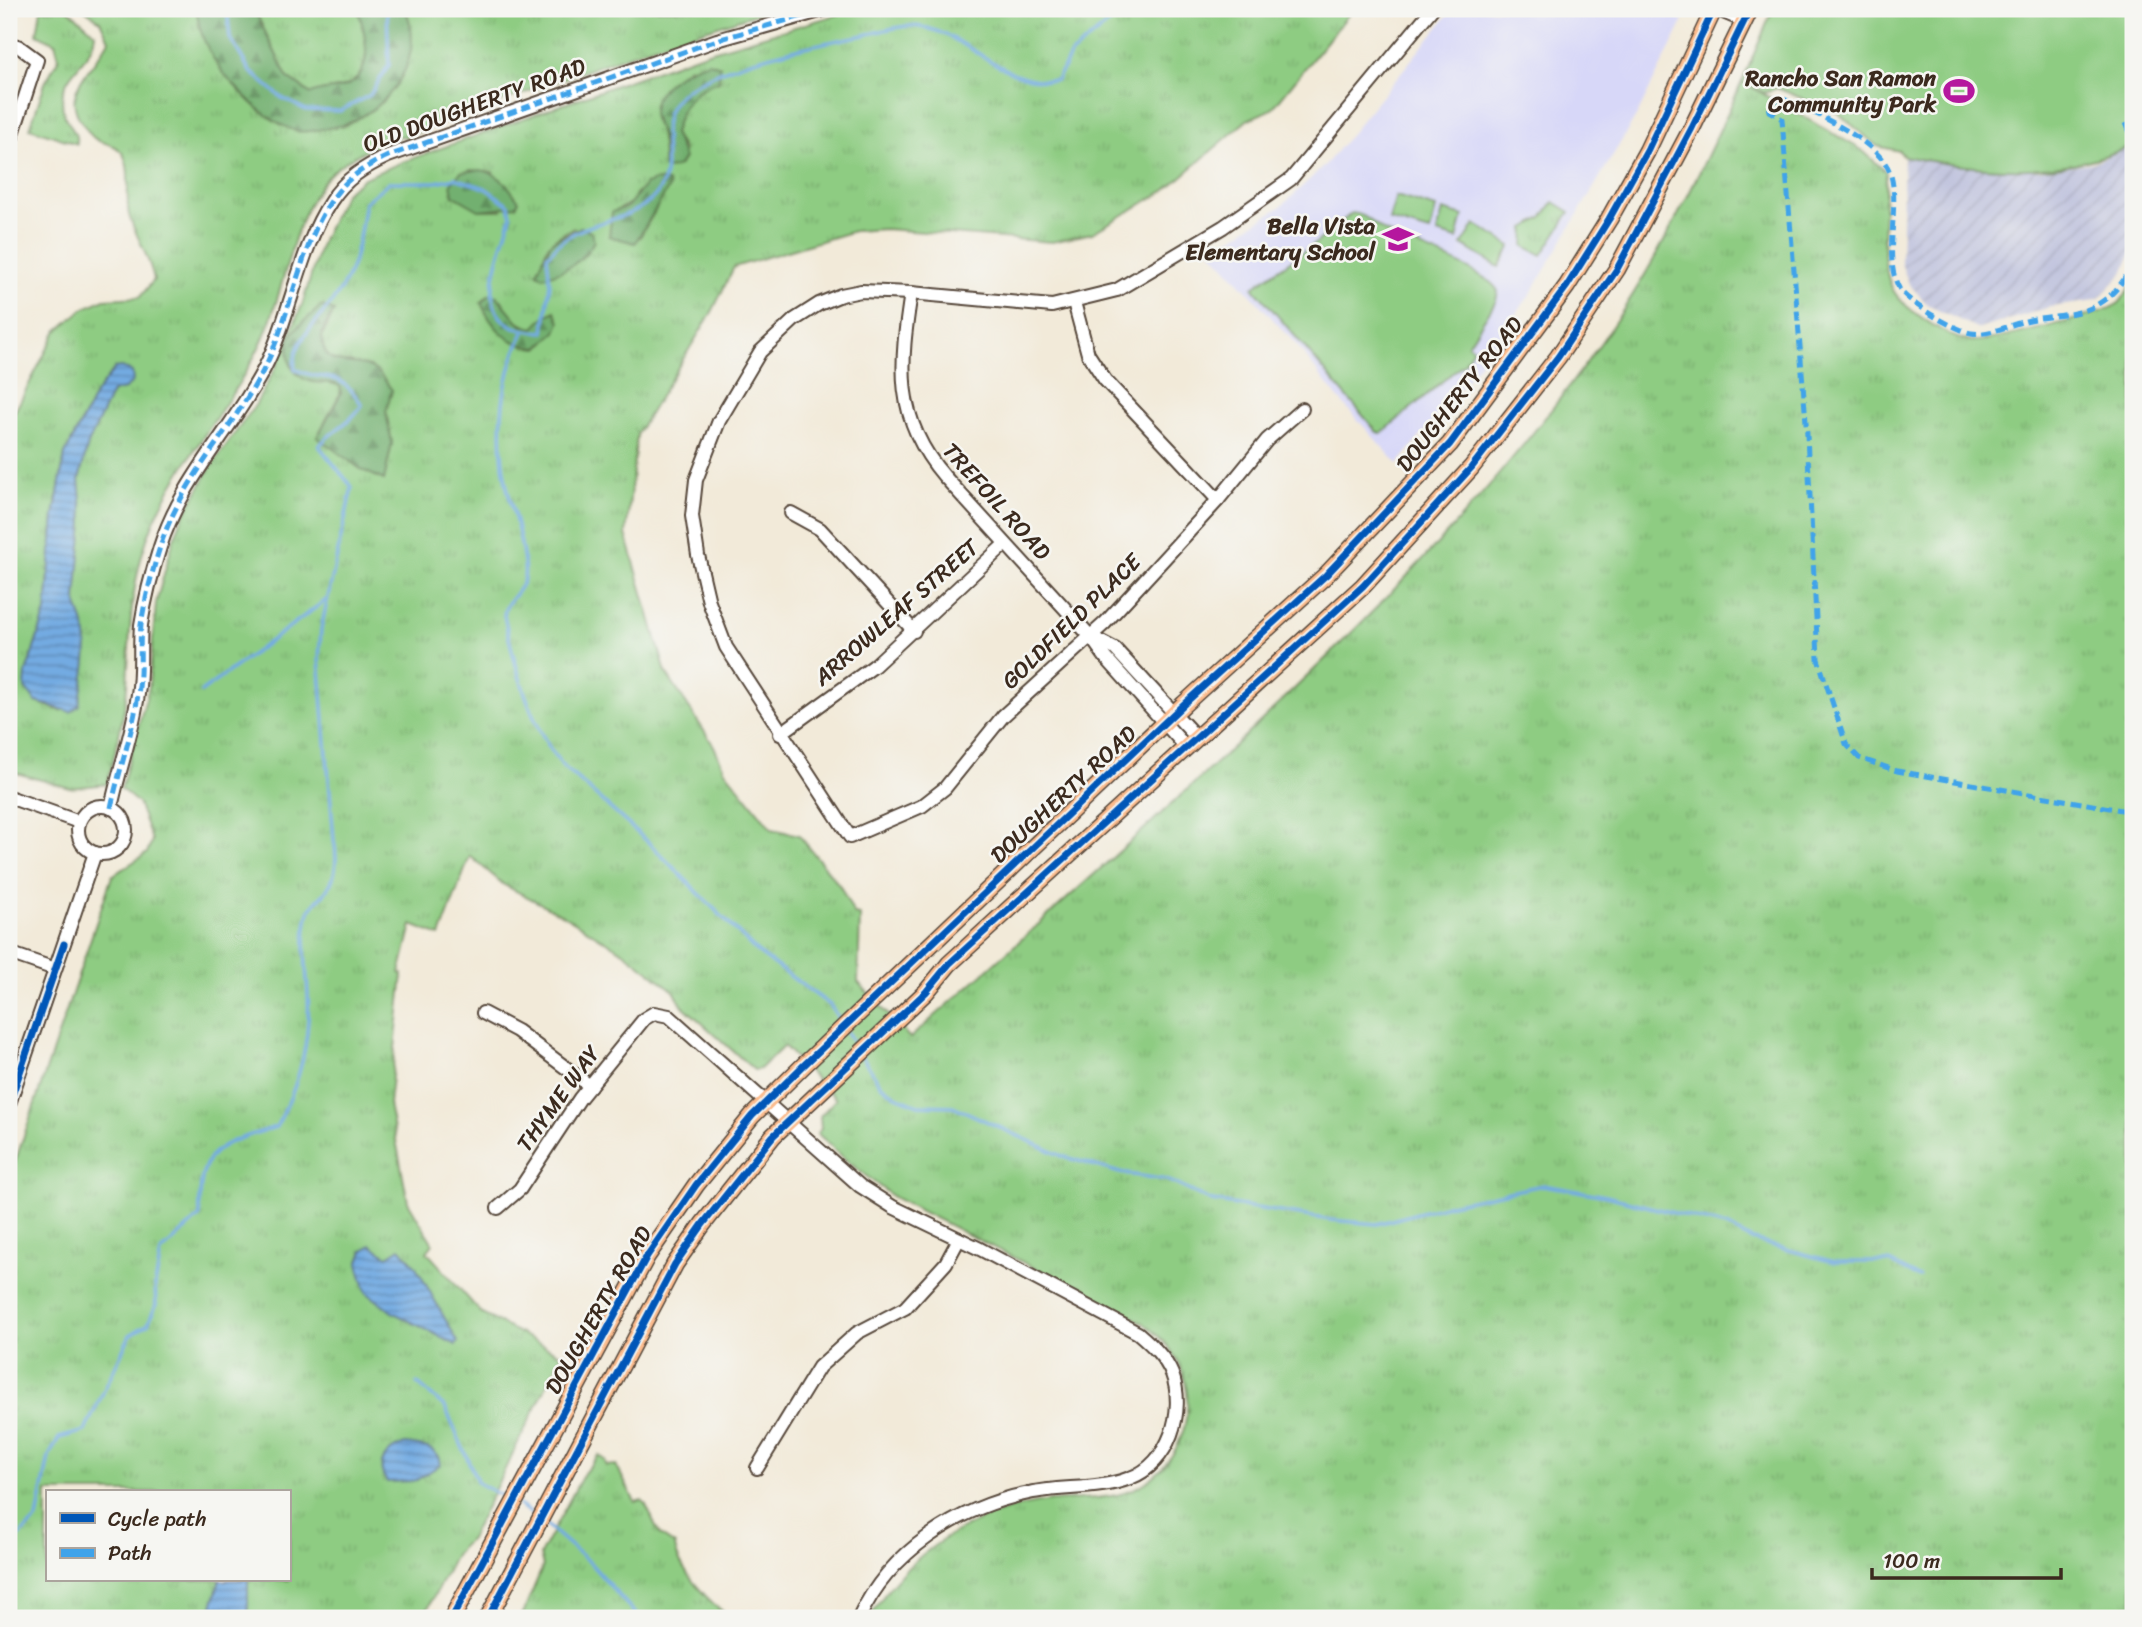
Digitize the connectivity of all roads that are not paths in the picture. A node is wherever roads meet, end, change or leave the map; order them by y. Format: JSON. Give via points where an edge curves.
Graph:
{"nodes":[{"id":1,"x":827,"y":9,"type":"edge"},
{"id":2,"x":1432,"y":9,"type":"edge"},
{"id":3,"x":1715,"y":9,"type":"edge"},
{"id":4,"x":1747,"y":15,"type":"edge"},
{"id":5,"x":9,"y":44,"type":"edge"},
{"id":6,"x":9,"y":146,"type":"edge"},
{"id":7,"x":911,"y":293,"type":"junction"},
{"id":8,"x":1073,"y":302,"type":"junction"},
{"id":9,"x":1302,"y":408,"type":"dead end"},
{"id":10,"x":1218,"y":500,"type":"junction"},
{"id":11,"x":791,"y":513,"type":"dead end"},
{"id":12,"x":1005,"y":544,"type":"junction"},
{"id":13,"x":914,"y":631,"type":"junction"},
{"id":14,"x":1091,"y":636,"type":"junction"},
{"id":15,"x":1170,"y":719,"type":"junction"},
{"id":16,"x":780,"y":734,"type":"junction"},
{"id":17,"x":1192,"y":742,"type":"junction"},
{"id":18,"x":9,"y":797,"type":"edge"},
{"id":19,"x":111,"y":808,"type":"junction"},
{"id":20,"x":79,"y":822,"type":"junction"},
{"id":21,"x":95,"y":853,"type":"junction"},
{"id":22,"x":9,"y":953,"type":"edge"},
{"id":23,"x":55,"y":969,"type":"junction"},
{"id":24,"x":483,"y":1013,"type":"dead end"},
{"id":25,"x":590,"y":1086,"type":"junction"},
{"id":26,"x":766,"y":1103,"type":"junction"},
{"id":27,"x":9,"y":1104,"type":"edge"},
{"id":28,"x":789,"y":1123,"type":"junction"},
{"id":29,"x":498,"y":1208,"type":"dead end"},
{"id":30,"x":959,"y":1239,"type":"junction"},
{"id":31,"x":757,"y":1468,"type":"dead end"},
{"id":32,"x":452,"y":1618,"type":"edge"},
{"id":33,"x":488,"y":1618,"type":"edge"},
{"id":34,"x":859,"y":1618,"type":"edge"}],
"edges":[{"from":1,"to":19,"type":"street","name":"OLD DOUGHERTY ROAD","via":[[716,40],[388,156],[348,180],[328,204],[264,369],[192,477],[161,544],[141,625],[133,727]]},
{"from":2,"to":8,"type":"street","via":[[1308,160],[1272,195],[1117,290]]},
{"from":3,"to":4,"type":"street"},
{"from":3,"to":15,"type":"main road","name":"DOUGHERTY ROAD","via":[[1609,219],[1493,388],[1450,444],[1365,536]]},
{"from":4,"to":17,"type":"main road","name":"DOUGHERTY ROAD","via":[[1617,269],[1517,411],[1363,586]]},
{"from":5,"to":6,"type":"street","via":[[37,60]]},
{"from":7,"to":8,"type":"street","via":[[1026,305]]},
{"from":7,"to":12,"type":"street","name":"TREFOIL ROAD","via":[[903,395],[911,424],[933,464]]},
{"from":7,"to":16,"type":"street","via":[[841,295],[818,304],[770,339],[719,421],[696,480],[692,516],[709,602],[726,647]]},
{"from":8,"to":10,"type":"street","via":[[1088,355],[1105,380]]},
{"from":9,"to":10,"type":"street","name":"GOLDFIELD PLACE","via":[[1267,440]]},
{"from":10,"to":14,"type":"street","name":"GOLDFIELD PLACE"},
{"from":11,"to":13,"type":"street","via":[[820,529]]},
{"from":12,"to":13,"type":"street","name":"ARROWLEAF STREET"},
{"from":12,"to":14,"type":"street","name":"TREFOIL ROAD"},
{"from":13,"to":16,"type":"street","name":"ARROWLEAF STREET","via":[[844,690]]},
{"from":14,"to":15,"type":"street","name":"TREFOIL ROAD","via":[[1115,649]]},
{"from":14,"to":16,"type":"street","name":"GOLDFIELD PLACE","via":[[1003,716],[945,788],[922,806],[850,837]]},
{"from":15,"to":17,"type":"street","name":"TREFOIL ROAD"},
{"from":15,"to":26,"type":"main road","name":"DOUGHERTY ROAD"},
{"from":17,"to":28,"type":"main road","name":"DOUGHERTY ROAD","via":[[959,955]]},
{"from":18,"to":20,"type":"street"},
{"from":19,"to":20,"type":"street","via":[[92,808]]},
{"from":19,"to":21,"type":"street","via":[[122,817],[125,838],[109,853]]},
{"from":20,"to":21,"type":"street","via":[[80,841]]},
{"from":21,"to":23,"type":"street"},
{"from":22,"to":23,"type":"street"},
{"from":23,"to":27,"type":"street"},
{"from":24,"to":25,"type":"street","via":[[517,1031]]},
{"from":25,"to":26,"type":"street","name":"THYME WAY","via":[[644,1019],[654,1013],[669,1016]]},
{"from":25,"to":29,"type":"street","name":"THYME WAY","via":[[520,1189]]},
{"from":26,"to":28,"type":"street"},
{"from":26,"to":32,"type":"main road","name":"DOUGHERTY ROAD","via":[[696,1185],[647,1256]]},
{"from":28,"to":30,"type":"street","via":[[860,1186]]},
{"from":28,"to":33,"type":"main road","name":"DOUGHERTY ROAD","via":[[728,1190],[675,1264]]},
{"from":30,"to":31,"type":"street","via":[[946,1263],[905,1308],[857,1333],[819,1367]]},
{"from":30,"to":34,"type":"street","via":[[1138,1333],[1165,1360],[1172,1376],[1175,1422],[1155,1460],[1129,1479],[1028,1493],[932,1535],[894,1564]]}]}
